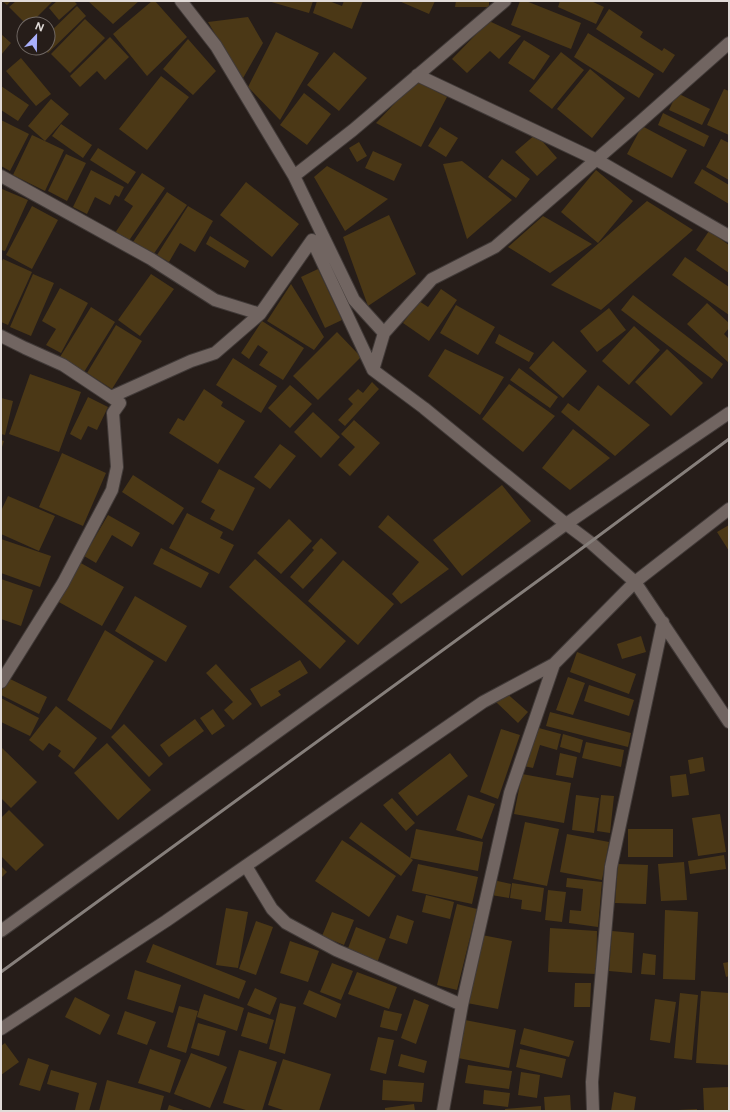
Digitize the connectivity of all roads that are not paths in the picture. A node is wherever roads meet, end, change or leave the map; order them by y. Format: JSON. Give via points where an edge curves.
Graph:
{"nodes":[{"id":1,"x":181,"y":1,"type":"edge"},
{"id":2,"x":505,"y":1,"type":"edge"},
{"id":3,"x":729,"y":43,"type":"edge"},
{"id":4,"x":417,"y":75,"type":"junction"},
{"id":5,"x":597,"y":160,"type":"junction"},
{"id":6,"x":1,"y":176,"type":"edge"},
{"id":7,"x":294,"y":176,"type":"junction"},
{"id":8,"x":729,"y":236,"type":"edge"},
{"id":9,"x":260,"y":314,"type":"junction"},
{"id":10,"x":384,"y":333,"type":"junction"},
{"id":11,"x":1,"y":336,"type":"edge"},
{"id":12,"x":374,"y":370,"type":"junction"},
{"id":13,"x":111,"y":397,"type":"junction"},
{"id":14,"x":729,"y":412,"type":"edge"},
{"id":15,"x":729,"y":509,"type":"edge"},
{"id":16,"x":566,"y":524,"type":"junction"},
{"id":17,"x":635,"y":582,"type":"junction"},
{"id":18,"x":663,"y":622,"type":"junction"},
{"id":19,"x":7,"y":662,"type":"edge"},
{"id":20,"x":554,"y":664,"type":"junction"},
{"id":21,"x":1,"y":682,"type":"edge"},
{"id":22,"x":729,"y":722,"type":"edge"},
{"id":23,"x":246,"y":866,"type":"junction"},
{"id":24,"x":1,"y":931,"type":"edge"},
{"id":25,"x":462,"y":1005,"type":"junction"},
{"id":26,"x":1,"y":1029,"type":"edge"},
{"id":27,"x":443,"y":1111,"type":"edge"},
{"id":28,"x":593,"y":1111,"type":"edge"}],
"edges":[{"from":1,"to":7,"type":"street","via":[[216,46]]},
{"from":2,"to":4,"type":"street"},
{"from":3,"to":5,"type":"street"},
{"from":4,"to":5,"type":"street"},
{"from":4,"to":7,"type":"street"},
{"from":5,"to":8,"type":"street"},
{"from":5,"to":10,"type":"street","via":[[495,247],[432,279]]},
{"from":6,"to":9,"type":"street","via":[[151,259],[215,300]]},
{"from":7,"to":10,"type":"street","via":[[354,300]]},
{"from":9,"to":12,"type":"street","via":[[312,240]]},
{"from":9,"to":13,"type":"street","via":[[215,353]]},
{"from":10,"to":12,"type":"street"},
{"from":11,"to":13,"type":"street","via":[[63,365]]},
{"from":12,"to":16,"type":"street"},
{"from":13,"to":19,"type":"street","via":[[120,403],[113,413],[117,467],[112,490],[63,582]]},
{"from":14,"to":16,"type":"street"},
{"from":15,"to":17,"type":"street"},
{"from":16,"to":17,"type":"street"},
{"from":16,"to":24,"type":"street"},
{"from":17,"to":18,"type":"street"},
{"from":17,"to":20,"type":"street"},
{"from":18,"to":22,"type":"street"},
{"from":18,"to":28,"type":"street","via":[[611,867],[592,1082]]},
{"from":19,"to":21,"type":"street"},
{"from":20,"to":23,"type":"street","via":[[483,702]]},
{"from":20,"to":25,"type":"street","via":[[510,793]]},
{"from":23,"to":25,"type":"street","via":[[272,908],[286,923],[336,950]]},
{"from":23,"to":26,"type":"street"},
{"from":25,"to":27,"type":"street"}]}
